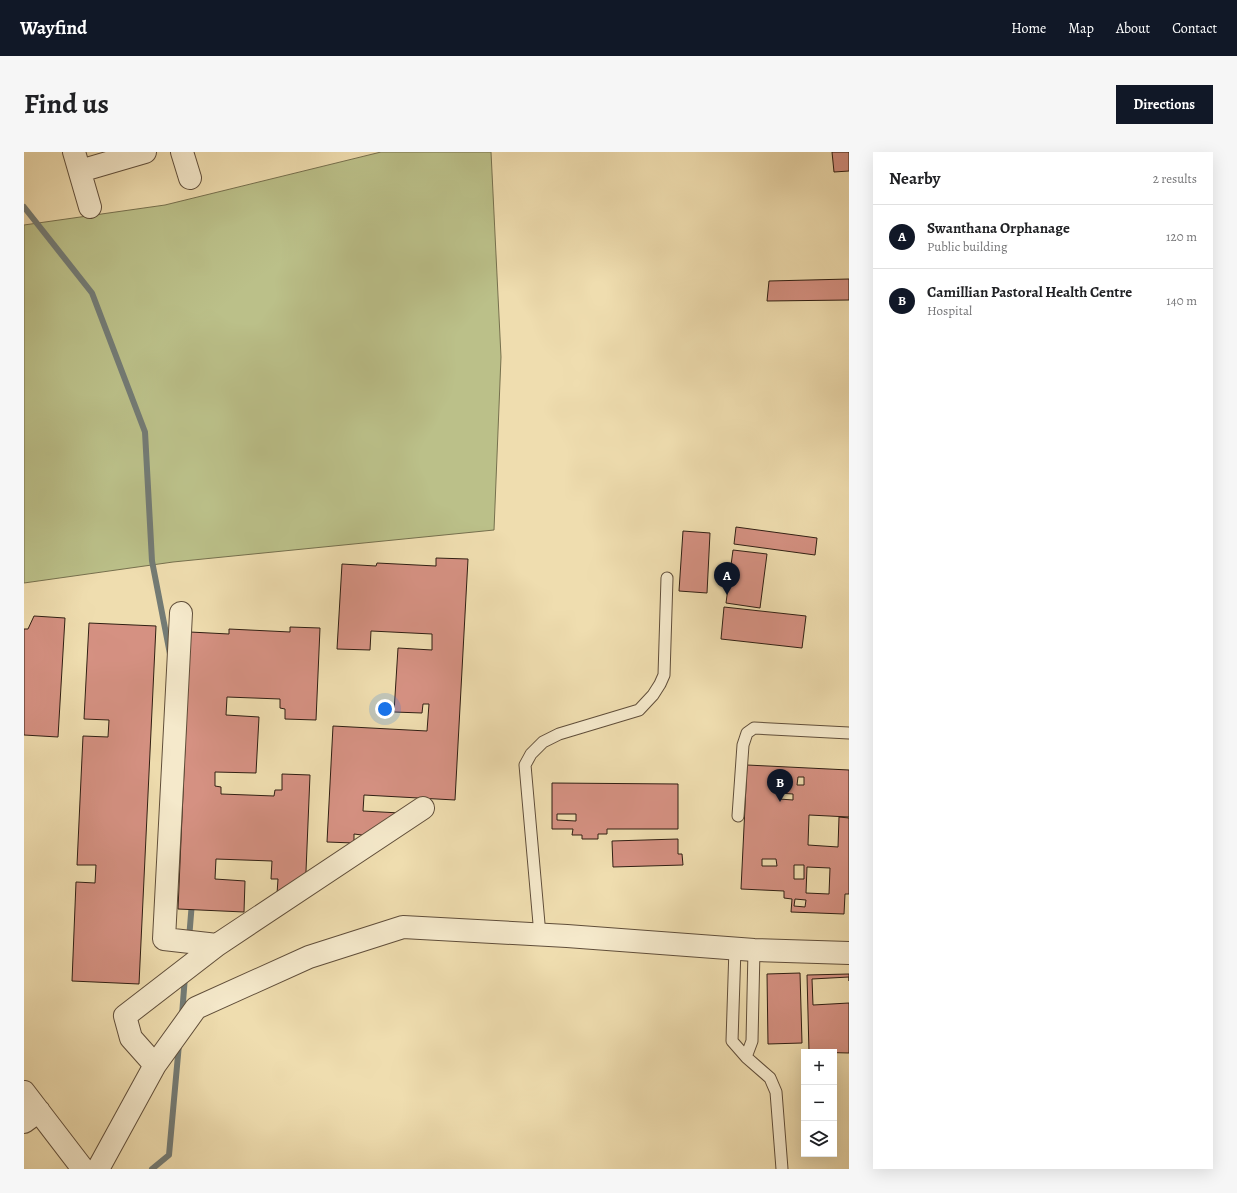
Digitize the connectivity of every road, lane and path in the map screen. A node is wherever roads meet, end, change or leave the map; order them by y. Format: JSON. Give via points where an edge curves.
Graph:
{"nodes":[{"id":1,"x":145,"y":152,"type":"edge"},
{"id":2,"x":182,"y":152,"type":"edge"},
{"id":3,"x":77,"y":161,"type":"edge"},
{"id":4,"x":190,"y":178,"type":"dead end"},
{"id":5,"x":90,"y":207,"type":"dead end"},
{"id":6,"x":667,"y":578,"type":"dead end"},
{"id":7,"x":181,"y":613,"type":"dead end"},
{"id":8,"x":849,"y":733,"type":"edge"},
{"id":9,"x":423,"y":808,"type":"dead end"},
{"id":10,"x":738,"y":816,"type":"dead end"},
{"id":11,"x":540,"y":935,"type":"junction"},
{"id":12,"x":216,"y":945,"type":"junction"},
{"id":13,"x":744,"y":949,"type":"junction"},
{"id":14,"x":849,"y":953,"type":"edge"},
{"id":15,"x":746,"y":1058,"type":"junction"},
{"id":16,"x":155,"y":1065,"type":"junction"},
{"id":17,"x":24,"y":1092,"type":"edge"},
{"id":18,"x":31,"y":1117,"type":"edge"},
{"id":19,"x":83,"y":1169,"type":"edge"},
{"id":20,"x":98,"y":1169,"type":"edge"},
{"id":21,"x":782,"y":1169,"type":"edge"}],
"edges":[{"from":1,"to":3,"type":"street"},
{"from":2,"to":4,"type":"street"},
{"from":3,"to":5,"type":"street"},
{"from":6,"to":11,"type":"lane","via":[[664,676],[653,695],[639,710],[559,734],[543,742],[531,754],[525,765]]},
{"from":7,"to":12,"type":"street","via":[[164,939]]},
{"from":8,"to":10,"type":"lane","via":[[754,728],[747,733],[743,745]]},
{"from":9,"to":12,"type":"street"},
{"from":11,"to":13,"type":"street"},
{"from":11,"to":16,"type":"street","via":[[403,927],[309,958],[196,1008]]},
{"from":12,"to":16,"type":"street","via":[[125,1016],[131,1038]]},
{"from":13,"to":14,"type":"street"},
{"from":13,"to":15,"type":"lane","via":[[752,1041]]},
{"from":13,"to":15,"type":"lane","via":[[732,1041]]},
{"from":15,"to":21,"type":"lane","via":[[770,1078],[776,1092]]},
{"from":16,"to":20,"type":"street"},
{"from":17,"to":18,"type":"street"},
{"from":18,"to":19,"type":"street"}]}
